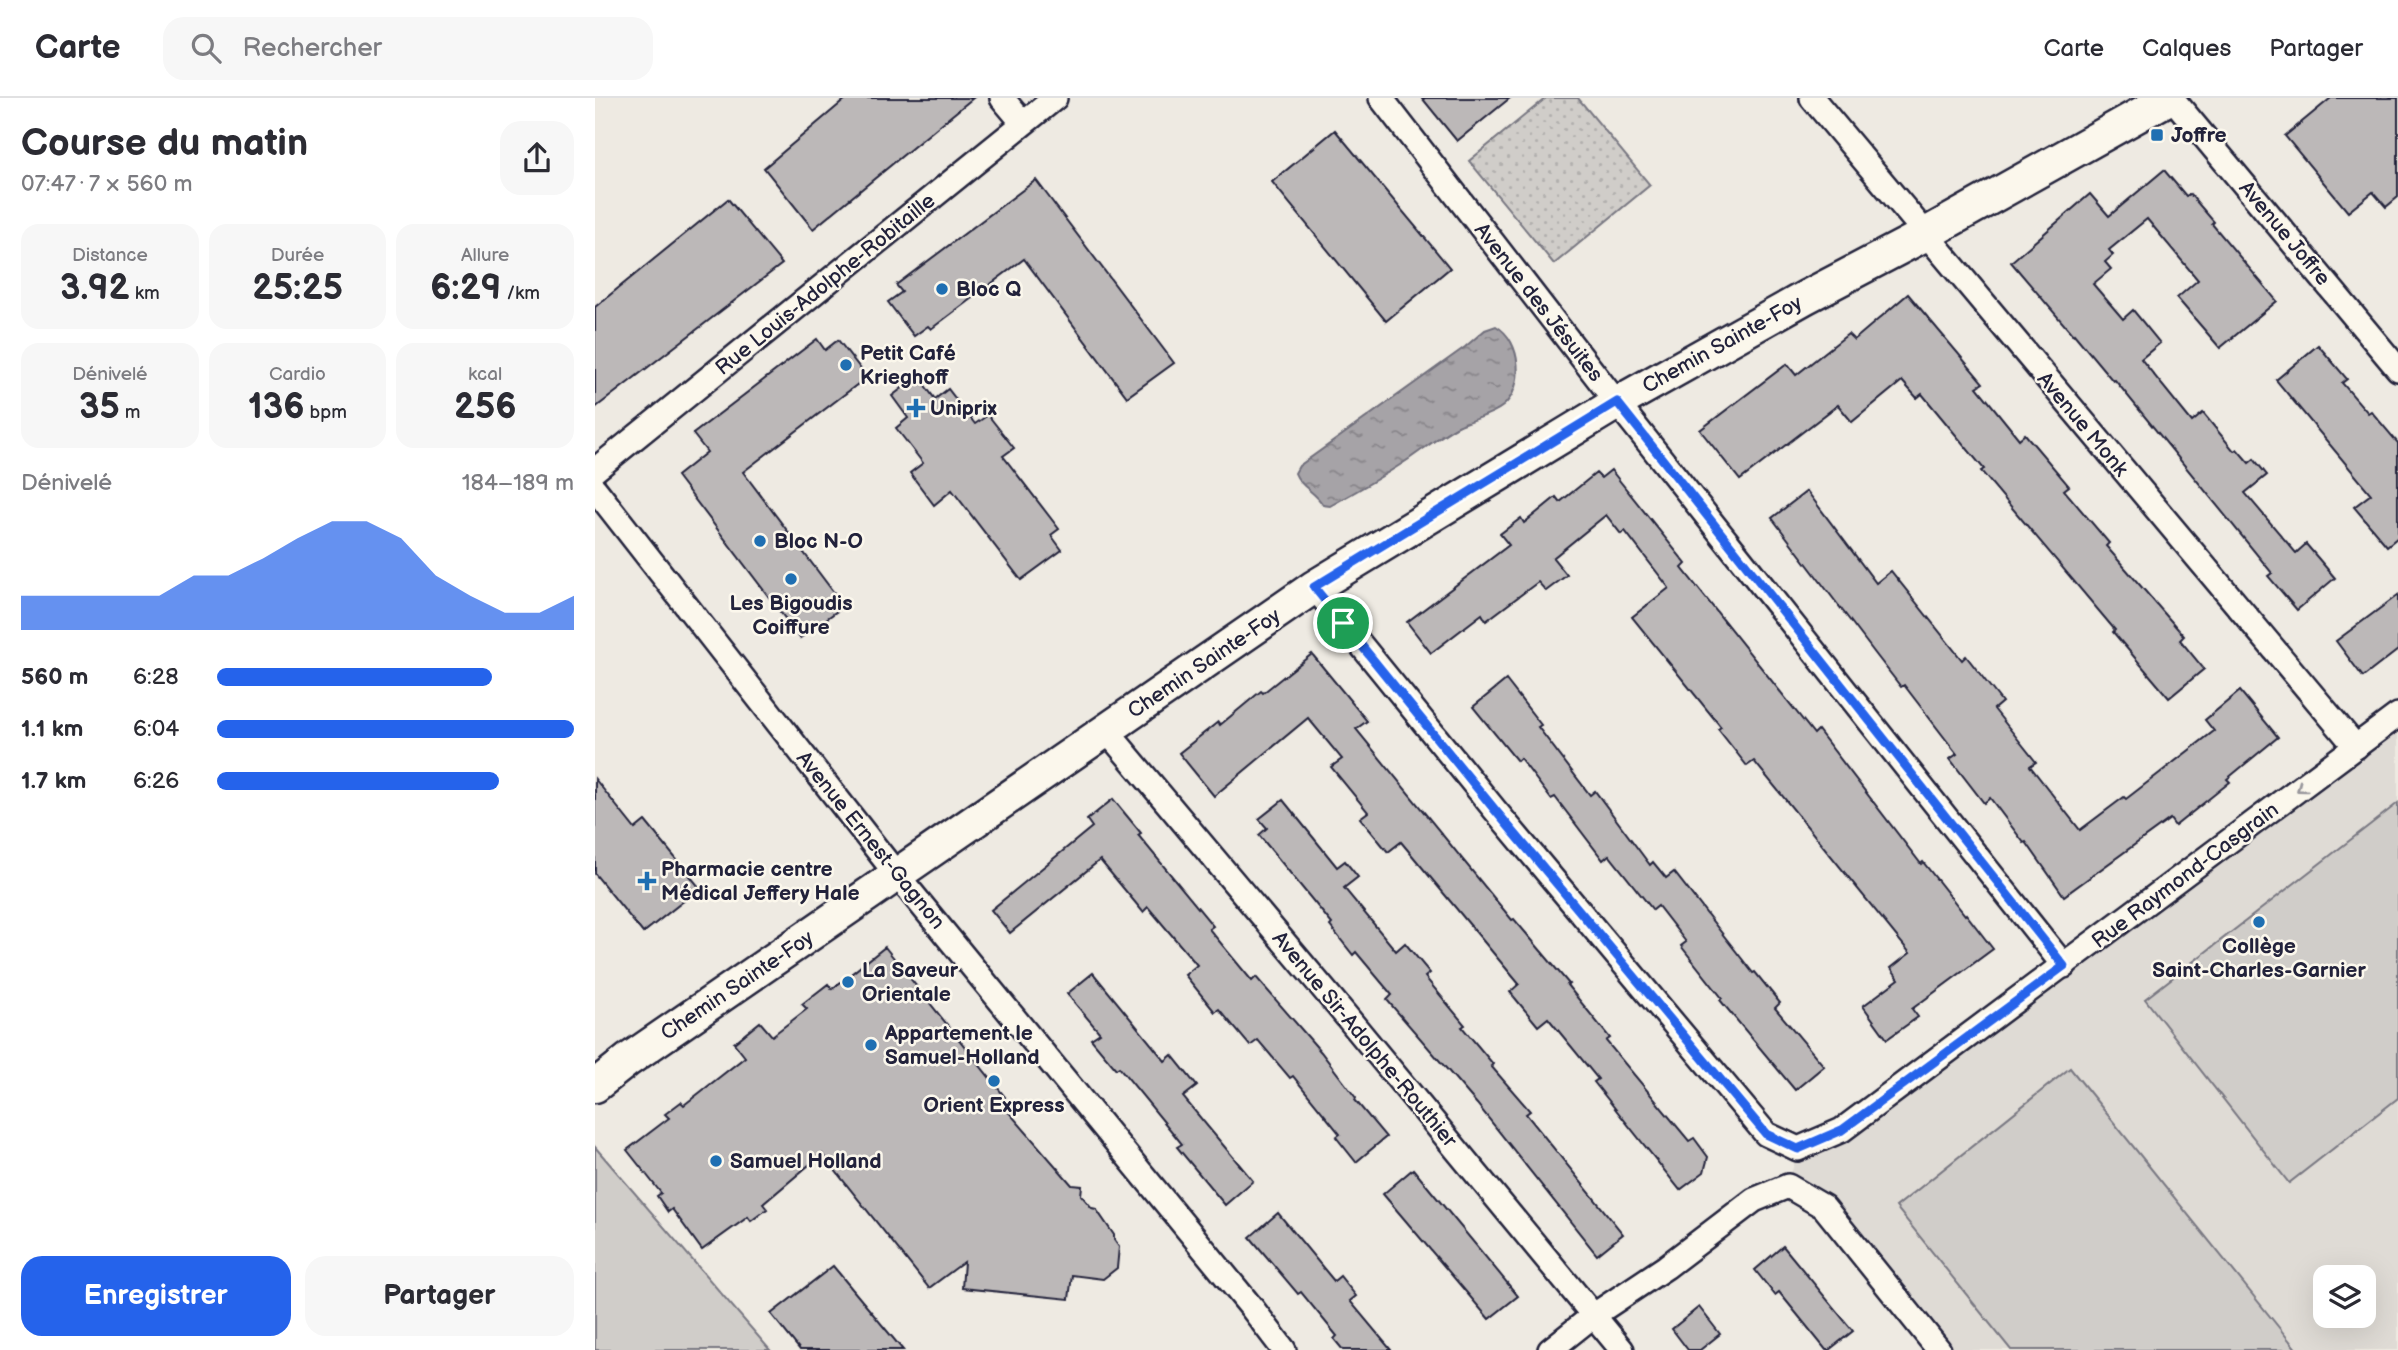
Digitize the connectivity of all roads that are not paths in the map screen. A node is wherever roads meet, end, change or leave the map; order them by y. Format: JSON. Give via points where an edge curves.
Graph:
{"nodes":[{"id":1,"x":1002,"y":98,"type":"edge"},
{"id":2,"x":1055,"y":98,"type":"edge"},
{"id":3,"x":1381,"y":98,"type":"edge"},
{"id":4,"x":1812,"y":98,"type":"edge"},
{"id":5,"x":2170,"y":98,"type":"edge"},
{"id":6,"x":1023,"y":122,"type":"junction"},
{"id":7,"x":1926,"y":234,"type":"junction"},
{"id":8,"x":2398,"y":369,"type":"edge"},
{"id":9,"x":1617,"y":402,"type":"junction"},
{"id":10,"x":595,"y":470,"type":"edge"},
{"id":11,"x":595,"y":489,"type":"edge"},
{"id":12,"x":1314,"y":587,"type":"junction"},
{"id":13,"x":2398,"y":715,"type":"edge"},
{"id":14,"x":1106,"y":730,"type":"junction"},
{"id":15,"x":2356,"y":747,"type":"junction"},
{"id":16,"x":897,"y":875,"type":"junction"},
{"id":17,"x":2064,"y":966,"type":"junction"},
{"id":18,"x":595,"y":1086,"type":"edge"},
{"id":19,"x":1594,"y":1315,"type":"junction"},
{"id":20,"x":1284,"y":1350,"type":"edge"},
{"id":21,"x":1550,"y":1350,"type":"edge"},
{"id":22,"x":1622,"y":1350,"type":"edge"},
{"id":23,"x":1939,"y":1350,"type":"edge"}],
"edges":[{"from":1,"to":6,"type":"street"},
{"from":2,"to":6,"type":"street","name":"Rue Louis-Adolphe-Robitaille"},
{"from":3,"to":9,"type":"street","name":"Avenue des Jésuites"},
{"from":4,"to":7,"type":"street","name":"Avenue Monk"},
{"from":5,"to":7,"type":"main road","name":"Chemin Sainte-Foy"},
{"from":5,"to":8,"type":"street","name":"Avenue Joffre"},
{"from":6,"to":10,"type":"street","name":"Rue Louis-Adolphe-Robitaille"},
{"from":7,"to":9,"type":"main road","name":"Chemin Sainte-Foy"},
{"from":7,"to":15,"type":"street","name":"Avenue Monk"},
{"from":9,"to":12,"type":"main road","name":"Chemin Sainte-Foy"},
{"from":9,"to":17,"type":"street","name":"Avenue des Jésuites"},
{"from":11,"to":16,"type":"street","name":"Avenue Ernest-Gagnon"},
{"from":12,"to":14,"type":"main road","name":"Chemin Sainte-Foy"},
{"from":12,"to":17,"type":"street","name":"Rue Raymond-Casgrain","via":[[1766,1134],[1798,1149],[1842,1130]]},
{"from":13,"to":15,"type":"street","name":"Rue Raymond-Casgrain"},
{"from":14,"to":16,"type":"main road","name":"Chemin Sainte-Foy"},
{"from":14,"to":19,"type":"street","name":"Avenue Sir-Adolphe-Routhier"},
{"from":15,"to":17,"type":"street","name":"Rue Raymond-Casgrain","one_way":true},
{"from":16,"to":18,"type":"main road","name":"Chemin Sainte-Foy"},
{"from":16,"to":20,"type":"street","name":"Avenue Ernest-Gagnon"},
{"from":19,"to":21,"type":"street"},
{"from":19,"to":22,"type":"street","name":"Avenue Sir-Adolphe-Routhier"},
{"from":19,"to":23,"type":"street","via":[[1754,1200],[1788,1186],[1823,1207]]}]}
